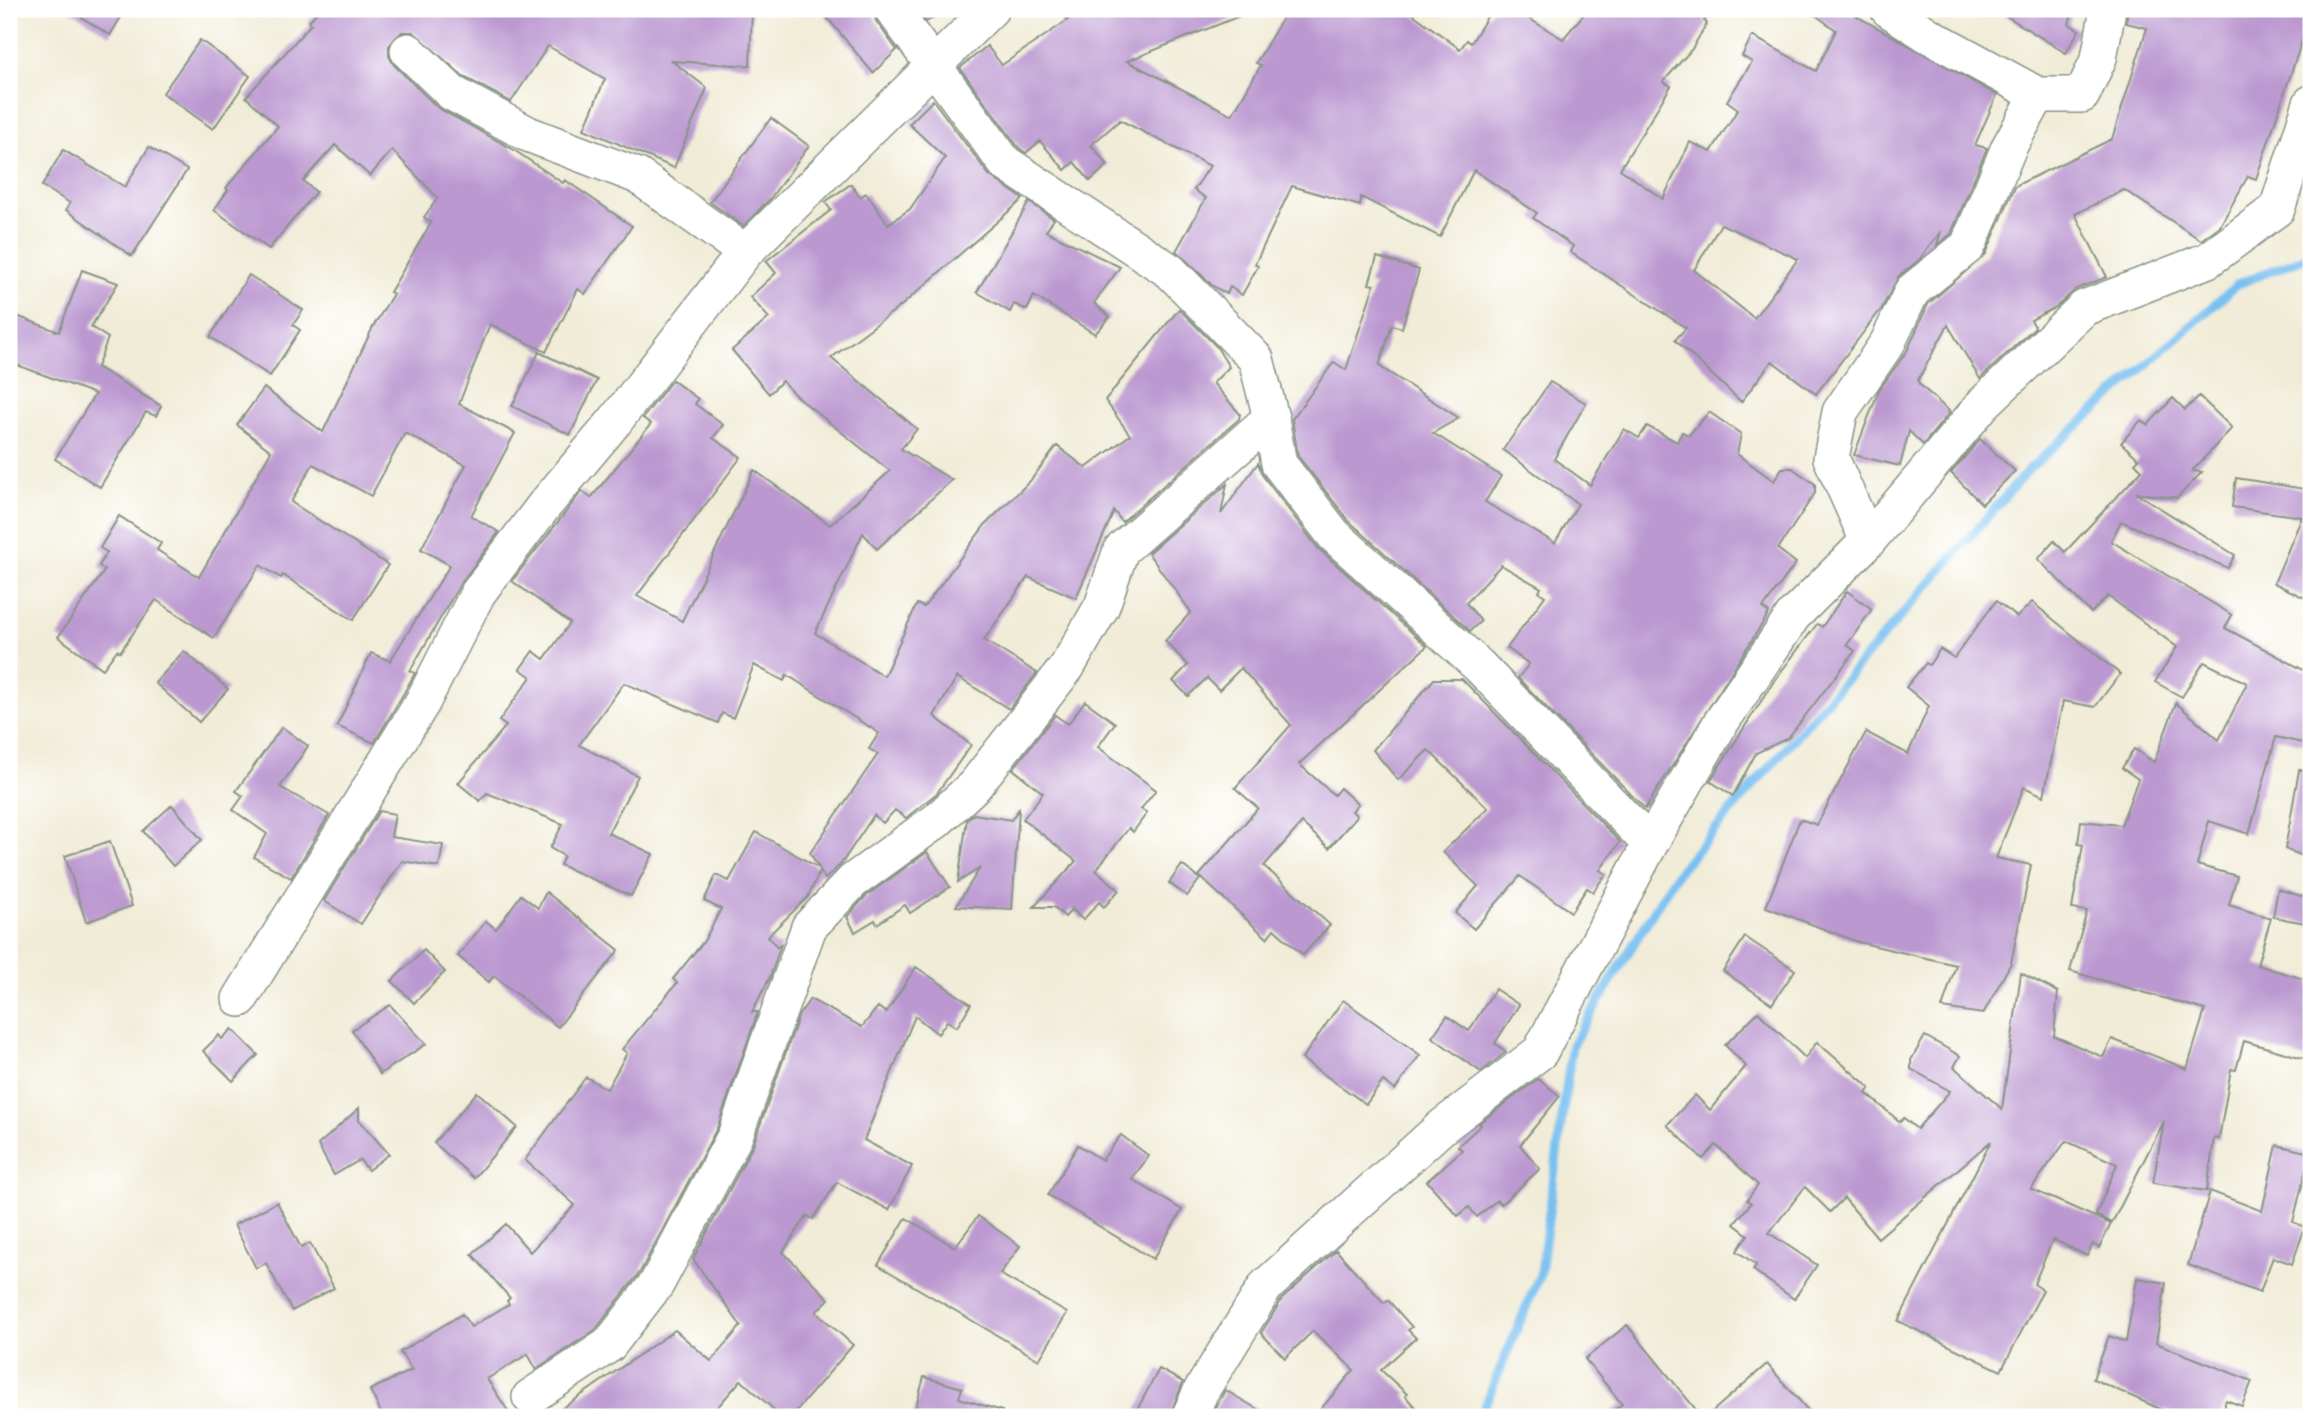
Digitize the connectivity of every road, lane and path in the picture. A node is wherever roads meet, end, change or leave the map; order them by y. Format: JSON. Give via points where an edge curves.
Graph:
{"nodes":[{"id":1,"x":892,"y":9,"type":"edge"},
{"id":2,"x":991,"y":9,"type":"edge"},
{"id":3,"x":1888,"y":9,"type":"edge"},
{"id":4,"x":2108,"y":9,"type":"edge"},
{"id":5,"x":408,"y":51,"type":"dead end"},
{"id":6,"x":933,"y":64,"type":"junction"},
{"id":7,"x":2038,"y":95,"type":"junction"},
{"id":8,"x":2311,"y":103,"type":"edge"},
{"id":9,"x":746,"y":252,"type":"junction"},
{"id":10,"x":1272,"y":418,"type":"junction"},
{"id":11,"x":1868,"y":541,"type":"junction"},
{"id":12,"x":1650,"y":844,"type":"junction"},
{"id":13,"x":240,"y":999,"type":"dead end"},
{"id":14,"x":530,"y":1397,"type":"dead end"},
{"id":15,"x":1189,"y":1417,"type":"edge"}],
"edges":[{"from":1,"to":6,"type":"street"},
{"from":2,"to":6,"type":"street"},
{"from":3,"to":7,"type":"street"},
{"from":4,"to":7,"type":"street","via":[[2099,58],[2082,95]]},
{"from":5,"to":9,"type":"street","via":[[452,93],[528,134],[638,176]]},
{"from":6,"to":9,"type":"street"},
{"from":6,"to":10,"type":"street","via":[[1005,163],[1170,271],[1256,359]]},
{"from":7,"to":11,"type":"street","via":[[2009,147],[1968,246],[1912,291],[1888,342],[1840,411],[1831,458]]},
{"from":8,"to":11,"type":"street","via":[[2277,209],[2208,260],[2084,307],[1984,403]]},
{"from":9,"to":13,"type":"street","via":[[478,593],[415,714]]},
{"from":10,"to":12,"type":"street","via":[[1279,464],[1334,535],[1479,666]]},
{"from":10,"to":14,"type":"street","via":[[1121,550],[1102,606],[1067,667],[975,785],[936,821],[853,881],[809,927],[735,1136],[657,1283],[609,1345]]},
{"from":11,"to":12,"type":"street","via":[[1793,615],[1720,724]]},
{"from":12,"to":15,"type":"street","via":[[1540,1052],[1443,1126],[1266,1286]]}]}
